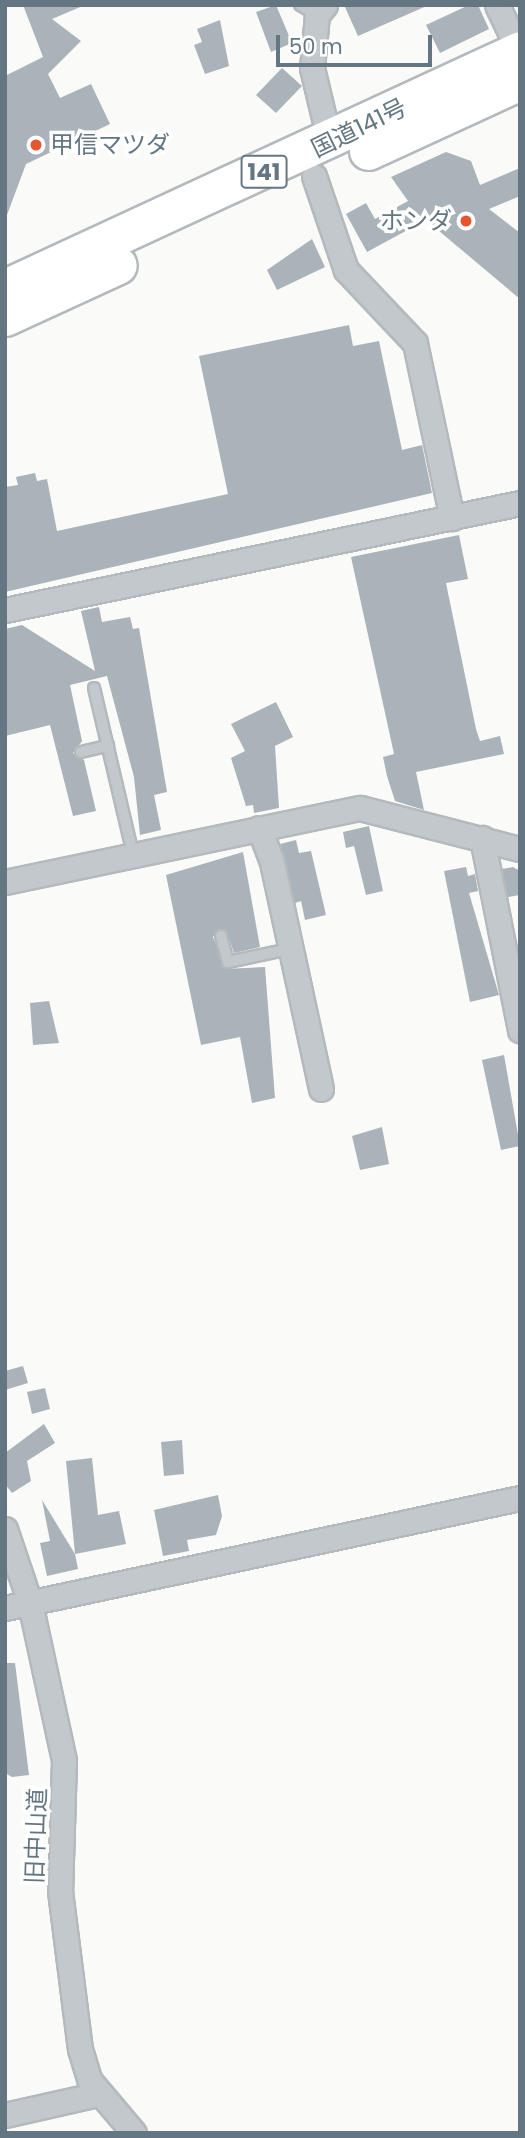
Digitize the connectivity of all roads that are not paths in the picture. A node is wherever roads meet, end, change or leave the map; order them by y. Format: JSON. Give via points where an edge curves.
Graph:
{"nodes":[{"id":1,"x":497,"y":5,"type":"edge"},
{"id":2,"x":314,"y":8,"type":"edge"},
{"id":3,"x":519,"y":51,"type":"edge"},
{"id":4,"x":520,"y":81,"type":"edge"},
{"id":5,"x":330,"y":143,"type":"junction"},
{"id":6,"x":314,"y":176,"type":"junction"},
{"id":7,"x":5,"y":288,"type":"edge"},
{"id":8,"x":5,"y":317,"type":"edge"},
{"id":9,"x":520,"y":503,"type":"edge"},
{"id":10,"x":452,"y":518,"type":"junction"},
{"id":11,"x":5,"y":610,"type":"edge"},
{"id":12,"x":94,"y":688,"type":"dead end"},
{"id":13,"x":108,"y":746,"type":"junction"},
{"id":14,"x":81,"y":752,"type":"dead end"},
{"id":15,"x":259,"y":828,"type":"junction"},
{"id":16,"x":482,"y":838,"type":"junction"},
{"id":17,"x":520,"y":849,"type":"edge"},
{"id":18,"x":133,"y":854,"type":"junction"},
{"id":19,"x":5,"y":883,"type":"edge"},
{"id":20,"x":221,"y":936,"type":"dead end"},
{"id":21,"x":289,"y":949,"type":"junction"},
{"id":22,"x":510,"y":1019,"type":"edge"},
{"id":23,"x":321,"y":1089,"type":"dead end"},
{"id":24,"x":520,"y":1498,"type":"edge"},
{"id":25,"x":5,"y":1529,"type":"edge"},
{"id":26,"x":30,"y":1603,"type":"junction"},
{"id":27,"x":5,"y":1608,"type":"edge"},
{"id":28,"x":98,"y":2094,"type":"junction"},
{"id":29,"x":5,"y":2115,"type":"edge"},
{"id":30,"x":134,"y":2133,"type":"edge"}],
"edges":[{"from":1,"to":3,"type":"street"},
{"from":2,"to":5,"type":"street","via":[[313,68]]},
{"from":3,"to":5,"type":"highway","name":"国道141号","number":"141"},
{"from":4,"to":6,"type":"highway","name":"国道141号","number":"141"},
{"from":5,"to":7,"type":"highway","name":"国道141号","number":"141"},
{"from":6,"to":8,"type":"highway","name":"国道141号","number":"141"},
{"from":6,"to":10,"type":"street","via":[[346,270],[415,343]]},
{"from":9,"to":10,"type":"street"},
{"from":10,"to":11,"type":"street"},
{"from":12,"to":13,"type":"lane"},
{"from":13,"to":14,"type":"lane"},
{"from":13,"to":18,"type":"lane"},
{"from":15,"to":16,"type":"street","via":[[360,808]]},
{"from":15,"to":18,"type":"street"},
{"from":15,"to":21,"type":"street"},
{"from":16,"to":17,"type":"street"},
{"from":16,"to":22,"type":"street"},
{"from":18,"to":19,"type":"street"},
{"from":20,"to":21,"type":"lane","via":[[228,962]]},
{"from":21,"to":23,"type":"street"},
{"from":24,"to":26,"type":"street"},
{"from":25,"to":26,"type":"street","name":"旧中山道"},
{"from":26,"to":27,"type":"street"},
{"from":26,"to":28,"type":"street","name":"旧中山道","via":[[64,1760],[63,1920],[80,2049]]},
{"from":28,"to":29,"type":"street"},
{"from":28,"to":30,"type":"street","name":"旧中山道"}]}
